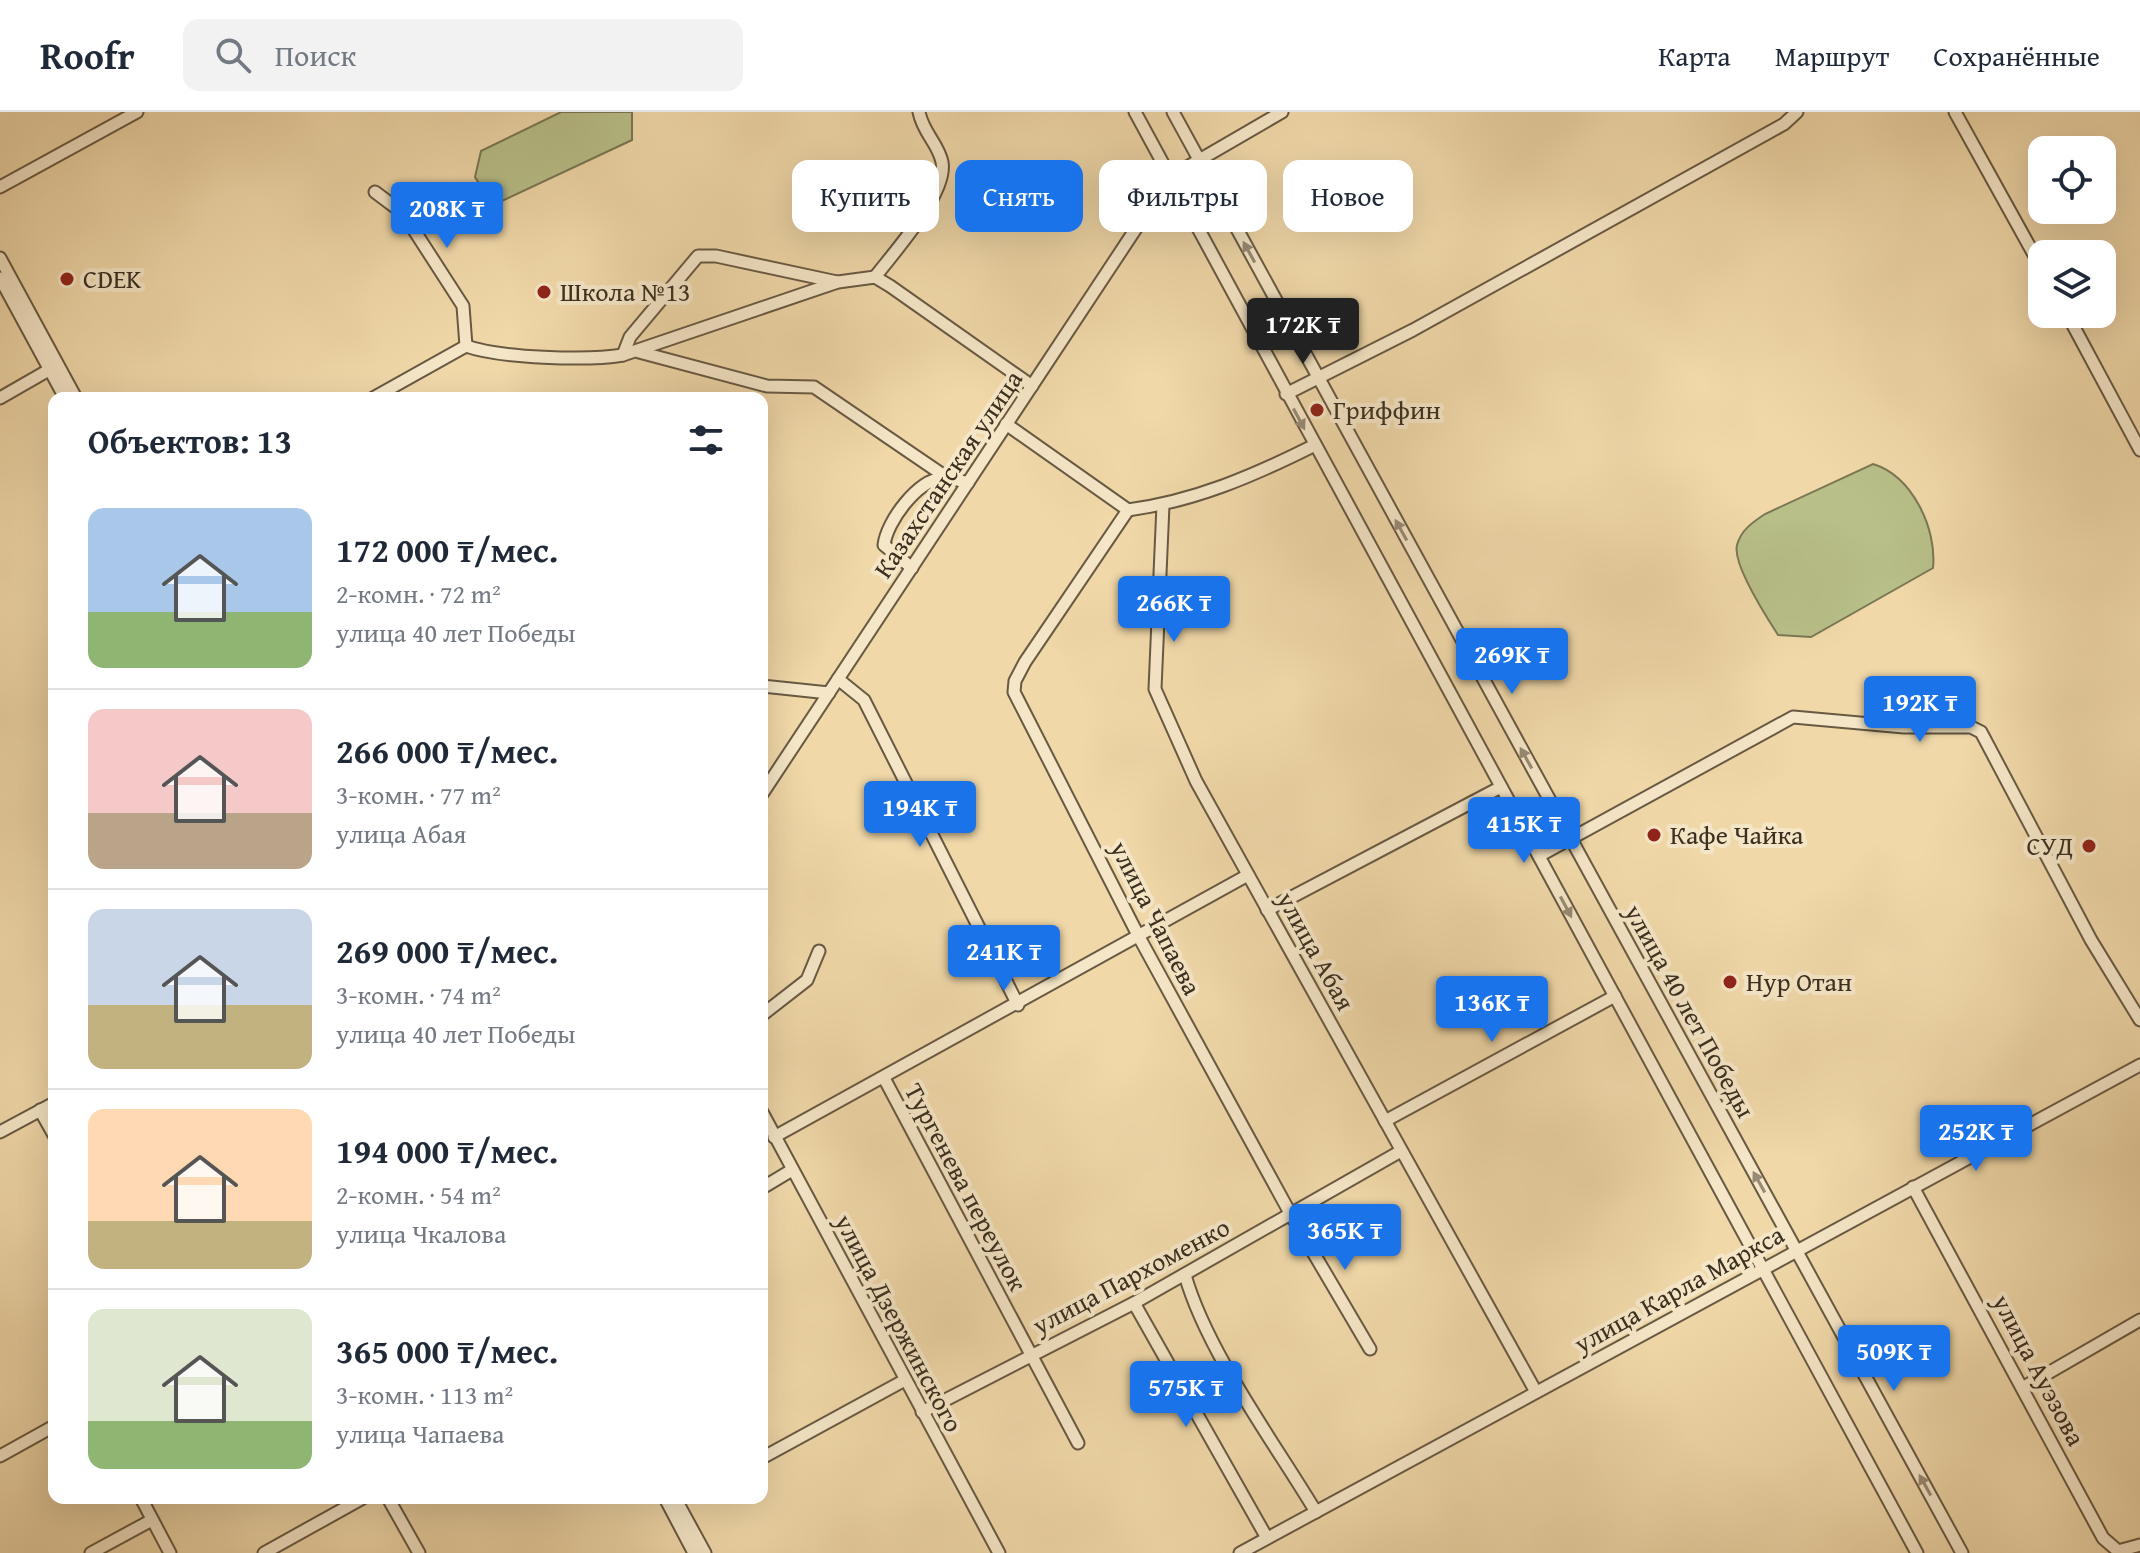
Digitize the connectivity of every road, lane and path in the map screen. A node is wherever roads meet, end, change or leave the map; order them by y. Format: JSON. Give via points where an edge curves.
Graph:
{"nodes":[{"id":1,"x":137,"y":112,"type":"edge"},
{"id":2,"x":919,"y":112,"type":"edge"},
{"id":3,"x":1135,"y":112,"type":"edge"},
{"id":4,"x":1173,"y":112,"type":"edge"},
{"id":5,"x":1282,"y":112,"type":"edge"},
{"id":6,"x":1797,"y":112,"type":"edge"},
{"id":7,"x":1955,"y":112,"type":"edge"},
{"id":8,"x":1198,"y":159,"type":"junction"},
{"id":9,"x":1161,"y":160,"type":"edge"},
{"id":10,"x":0,"y":187,"type":"edge"},
{"id":11,"x":375,"y":192,"type":"dead end"},
{"id":12,"x":1134,"y":232,"type":"edge"},
{"id":13,"x":1199,"y":232,"type":"edge"},
{"id":14,"x":2028,"y":244,"type":"edge"},
{"id":15,"x":0,"y":258,"type":"edge"},
{"id":16,"x":875,"y":277,"type":"junction"},
{"id":17,"x":0,"y":278,"type":"edge"},
{"id":18,"x":838,"y":282,"type":"junction"},
{"id":19,"x":2075,"y":328,"type":"edge"},
{"id":20,"x":466,"y":346,"type":"junction"},
{"id":21,"x":638,"y":352,"type":"junction"},
{"id":22,"x":623,"y":355,"type":"junction"},
{"id":23,"x":54,"y":366,"type":"junction"},
{"id":24,"x":1318,"y":378,"type":"junction"},
{"id":25,"x":1032,"y":386,"type":"junction"},
{"id":26,"x":63,"y":392,"type":"edge"},
{"id":27,"x":72,"y":392,"type":"edge"},
{"id":28,"x":384,"y":392,"type":"edge"},
{"id":29,"x":1286,"y":394,"type":"junction"},
{"id":30,"x":0,"y":398,"type":"edge"},
{"id":31,"x":1006,"y":424,"type":"junction"},
{"id":32,"x":1313,"y":446,"type":"junction"},
{"id":33,"x":2140,"y":450,"type":"edge"},
{"id":34,"x":946,"y":477,"type":"junction"},
{"id":35,"x":968,"y":483,"type":"junction"},
{"id":36,"x":1163,"y":505,"type":"junction"},
{"id":37,"x":1128,"y":510,"type":"junction"},
{"id":38,"x":912,"y":568,"type":"junction"},
{"id":39,"x":838,"y":679,"type":"junction"},
{"id":40,"x":768,"y":687,"type":"edge"},
{"id":41,"x":829,"y":693,"type":"junction"},
{"id":42,"x":768,"y":785,"type":"edge"},
{"id":43,"x":1501,"y":787,"type":"junction"},
{"id":44,"x":1571,"y":839,"type":"junction"},
{"id":45,"x":1539,"y":856,"type":"junction"},
{"id":46,"x":1248,"y":875,"type":"junction"},
{"id":47,"x":1267,"y":910,"type":"junction"},
{"id":48,"x":1139,"y":937,"type":"junction"},
{"id":49,"x":819,"y":951,"type":"dead end"},
{"id":50,"x":1615,"y":996,"type":"junction"},
{"id":51,"x":1018,"y":1005,"type":"junction"},
{"id":52,"x":768,"y":1010,"type":"edge"},
{"id":53,"x":2140,"y":1020,"type":"edge"},
{"id":54,"x":2140,"y":1065,"type":"edge"},
{"id":55,"x":884,"y":1078,"type":"junction"},
{"id":56,"x":48,"y":1106,"type":"edge"},
{"id":57,"x":40,"y":1110,"type":"junction"},
{"id":58,"x":1385,"y":1121,"type":"junction"},
{"id":59,"x":48,"y":1124,"type":"edge"},
{"id":60,"x":768,"y":1124,"type":"edge"},
{"id":61,"x":0,"y":1132,"type":"edge"},
{"id":62,"x":774,"y":1137,"type":"junction"},
{"id":63,"x":1401,"y":1151,"type":"junction"},
{"id":64,"x":792,"y":1170,"type":"junction"},
{"id":65,"x":768,"y":1184,"type":"edge"},
{"id":66,"x":1913,"y":1187,"type":"junction"},
{"id":67,"x":1290,"y":1213,"type":"junction"},
{"id":68,"x":1796,"y":1250,"type":"junction"},
{"id":69,"x":1763,"y":1269,"type":"junction"},
{"id":70,"x":1185,"y":1275,"type":"junction"},
{"id":71,"x":1134,"y":1303,"type":"junction"},
{"id":72,"x":2140,"y":1320,"type":"edge"},
{"id":73,"x":1370,"y":1349,"type":"dead end"},
{"id":74,"x":1030,"y":1356,"type":"junction"},
{"id":75,"x":905,"y":1380,"type":"junction"},
{"id":76,"x":2024,"y":1387,"type":"junction"},
{"id":77,"x":1536,"y":1392,"type":"junction"},
{"id":78,"x":922,"y":1412,"type":"junction"},
{"id":79,"x":48,"y":1429,"type":"edge"},
{"id":80,"x":1078,"y":1443,"type":"dead end"},
{"id":81,"x":768,"y":1455,"type":"edge"},
{"id":82,"x":0,"y":1456,"type":"edge"},
{"id":83,"x":144,"y":1504,"type":"edge"},
{"id":84,"x":352,"y":1504,"type":"edge"},
{"id":85,"x":391,"y":1504,"type":"edge"},
{"id":86,"x":676,"y":1504,"type":"edge"},
{"id":87,"x":677,"y":1504,"type":"edge"},
{"id":88,"x":1316,"y":1512,"type":"junction"},
{"id":89,"x":152,"y":1520,"type":"junction"},
{"id":90,"x":1267,"y":1538,"type":"junction"},
{"id":91,"x":2140,"y":1545,"type":"edge"},
{"id":92,"x":91,"y":1553,"type":"edge"},
{"id":93,"x":170,"y":1553,"type":"edge"},
{"id":94,"x":264,"y":1553,"type":"edge"},
{"id":95,"x":419,"y":1553,"type":"edge"},
{"id":96,"x":694,"y":1553,"type":"edge"},
{"id":97,"x":705,"y":1553,"type":"edge"},
{"id":98,"x":999,"y":1553,"type":"edge"},
{"id":99,"x":1240,"y":1553,"type":"edge"},
{"id":100,"x":1917,"y":1553,"type":"edge"},
{"id":101,"x":1962,"y":1553,"type":"edge"}],
"edges":[{"from":1,"to":10,"type":"street"},
{"from":2,"to":16,"type":"street","via":[[943,176]]},
{"from":3,"to":9,"type":"street"},
{"from":4,"to":8,"type":"street","name":"улица 40 лет Победы"},
{"from":5,"to":8,"type":"street"},
{"from":6,"to":24,"type":"street","via":[[1542,259]]},
{"from":7,"to":14,"type":"street"},
{"from":24,"to":8,"type":"street","name":"улица 40 лет Победы","one_way":true},
{"from":11,"to":20,"type":"street","via":[[403,213],[463,306]]},
{"from":12,"to":25,"type":"street","name":"Казахстанская улица"},
{"from":13,"to":29,"type":"street"},
{"from":15,"to":23,"type":"street"},
{"from":16,"to":18,"type":"street"},
{"from":16,"to":25,"type":"street"},
{"from":17,"to":23,"type":"street"},
{"from":18,"to":21,"type":"street"},
{"from":18,"to":22,"type":"street","via":[[698,256],[630,337]]},
{"from":19,"to":33,"type":"street"},
{"from":20,"to":22,"type":"street","via":[[597,359]]},
{"from":20,"to":28,"type":"street"},
{"from":21,"to":22,"type":"street"},
{"from":21,"to":34,"type":"street","via":[[767,386],[814,387]]},
{"from":23,"to":26,"type":"street"},
{"from":23,"to":27,"type":"street"},
{"from":23,"to":30,"type":"street"},
{"from":24,"to":29,"type":"street"},
{"from":44,"to":24,"type":"street","name":"улица 40 лет Победы","one_way":true},
{"from":25,"to":31,"type":"street","name":"Казахстанская улица"},
{"from":29,"to":32,"type":"street","one_way":true},
{"from":31,"to":35,"type":"street","name":"Казахстанская улица"},
{"from":31,"to":37,"type":"street"},
{"from":32,"to":36,"type":"street","via":[[1229,485]]},
{"from":32,"to":43,"type":"street"},
{"from":34,"to":35,"type":"street"},
{"from":34,"to":38,"type":"street","via":[[930,481],[914,495],[885,537],[889,551]]},
{"from":35,"to":38,"type":"street","name":"Казахстанская улица"},
{"from":36,"to":37,"type":"street"},
{"from":36,"to":46,"type":"street","name":"улица Абая","via":[[1155,689],[1196,781]]},
{"from":37,"to":48,"type":"street","name":"улица Чапаева","via":[[1025,662],[1014,692]]},
{"from":38,"to":39,"type":"street","name":"Казахстанская улица"},
{"from":39,"to":41,"type":"street","name":"Казахстанская улица"},
{"from":39,"to":51,"type":"street","via":[[864,700]]},
{"from":40,"to":41,"type":"street"},
{"from":41,"to":42,"type":"street","name":"Казахстанская улица"},
{"from":43,"to":45,"type":"street"},
{"from":43,"to":47,"type":"street"},
{"from":44,"to":45,"type":"street"},
{"from":44,"to":53,"type":"street","via":[[1793,717],[1971,727],[1981,732],[2091,940]]},
{"from":68,"to":44,"type":"street","name":"улица 40 лет Победы","one_way":true},
{"from":45,"to":50,"type":"street","one_way":true},
{"from":46,"to":47,"type":"street","name":"улица Абая"},
{"from":46,"to":48,"type":"street"},
{"from":47,"to":58,"type":"street","name":"улица Абая"},
{"from":48,"to":51,"type":"street"},
{"from":48,"to":67,"type":"street","name":"улица Чапаева"},
{"from":49,"to":52,"type":"street","via":[[807,980]]},
{"from":50,"to":58,"type":"street"},
{"from":50,"to":69,"type":"street"},
{"from":51,"to":55,"type":"street"},
{"from":54,"to":66,"type":"street","name":"улица Карла Маркса"},
{"from":55,"to":62,"type":"street"},
{"from":55,"to":74,"type":"street","name":"Тургенева переулок"},
{"from":56,"to":57,"type":"street"},
{"from":57,"to":59,"type":"street"},
{"from":57,"to":61,"type":"street"},
{"from":58,"to":63,"type":"street","name":"улица Абая"},
{"from":60,"to":62,"type":"street","name":"улица Дзержинского"},
{"from":62,"to":64,"type":"street","name":"улица Дзержинского"},
{"from":63,"to":67,"type":"street","name":"улица Пархоменко"},
{"from":63,"to":77,"type":"street","name":"улица Абая"},
{"from":64,"to":65,"type":"street"},
{"from":64,"to":75,"type":"street","name":"улица Дзержинского"},
{"from":66,"to":68,"type":"street","name":"улица Карла Маркса"},
{"from":66,"to":76,"type":"street","name":"улица Ауэзова"},
{"from":67,"to":70,"type":"street","name":"улица Пархоменко"},
{"from":67,"to":73,"type":"street","name":"улица Чапаева"},
{"from":68,"to":69,"type":"street","name":"улица Карла Маркса"},
{"from":101,"to":68,"type":"street","name":"улица 40 лет Победы","one_way":true},
{"from":69,"to":77,"type":"street","name":"улица Карла Маркса"},
{"from":69,"to":100,"type":"street"},
{"from":70,"to":71,"type":"street","name":"улица Пархоменко"},
{"from":70,"to":88,"type":"street","via":[[1211,1338]]},
{"from":71,"to":74,"type":"street","name":"улица Пархоменко"},
{"from":71,"to":90,"type":"street"},
{"from":72,"to":76,"type":"street"},
{"from":74,"to":78,"type":"street","name":"улица Пархоменко"},
{"from":74,"to":80,"type":"street","name":"Тургенева переулок"},
{"from":75,"to":78,"type":"street","name":"улица Дзержинского"},
{"from":75,"to":81,"type":"street"},
{"from":76,"to":91,"type":"street","name":"улица Ауэзова","via":[[2103,1538],[2118,1551]]},
{"from":77,"to":88,"type":"street","name":"улица Карла Маркса"},
{"from":78,"to":98,"type":"street","name":"улица Дзержинского"},
{"from":79,"to":82,"type":"street"},
{"from":83,"to":89,"type":"street"},
{"from":84,"to":94,"type":"street"},
{"from":85,"to":95,"type":"street"},
{"from":86,"to":96,"type":"street"},
{"from":87,"to":97,"type":"street"},
{"from":88,"to":90,"type":"street","name":"улица Карла Маркса"},
{"from":89,"to":92,"type":"street"},
{"from":89,"to":93,"type":"street"},
{"from":90,"to":99,"type":"street","name":"улица Карла Маркса"}]}
